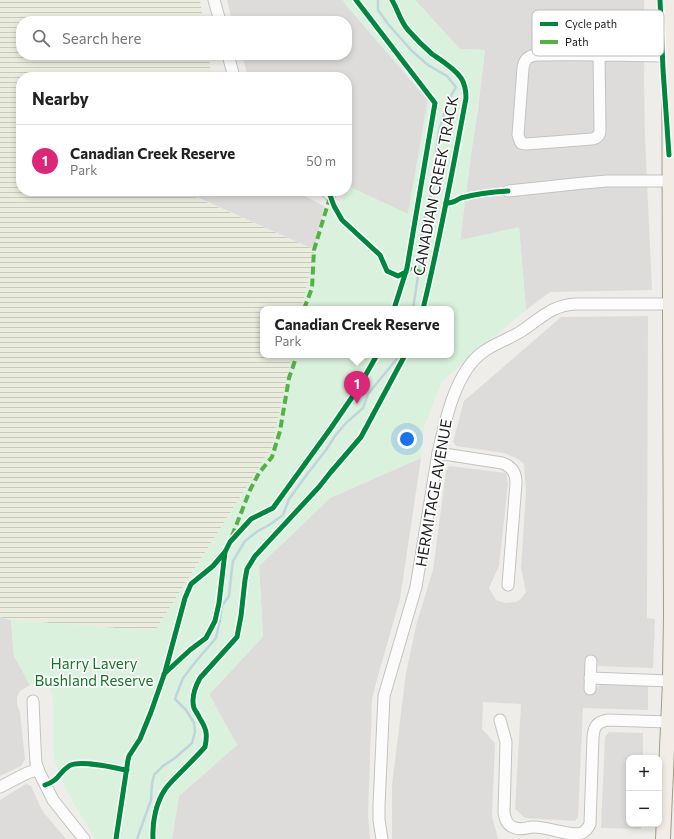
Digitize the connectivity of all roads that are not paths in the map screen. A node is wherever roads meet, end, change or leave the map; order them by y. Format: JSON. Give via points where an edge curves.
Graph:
{"nodes":[{"id":1,"x":214,"y":0,"type":"edge"},
{"id":2,"x":660,"y":0,"type":"edge"},
{"id":3,"x":669,"y":0,"type":"edge"},
{"id":4,"x":661,"y":10,"type":"edge"},
{"id":5,"x":219,"y":16,"type":"edge"},
{"id":6,"x":664,"y":37,"type":"edge"},
{"id":7,"x":532,"y":56,"type":"edge"},
{"id":8,"x":599,"y":56,"type":"edge"},
{"id":9,"x":613,"y":56,"type":"edge"},
{"id":10,"x":229,"y":60,"type":"edge"},
{"id":11,"x":667,"y":64,"type":"edge"},
{"id":12,"x":233,"y":72,"type":"edge"},
{"id":13,"x":669,"y":180,"type":"junction"},
{"id":14,"x":508,"y":191,"type":"dead end"},
{"id":15,"x":672,"y":217,"type":"edge"},
{"id":16,"x":672,"y":235,"type":"edge"},
{"id":17,"x":670,"y":304,"type":"junction"},
{"id":18,"x":438,"y":454,"type":"junction"},
{"id":19,"x":508,"y":585,"type":"dead end"},
{"id":20,"x":591,"y":661,"type":"dead end"},
{"id":21,"x":670,"y":680,"type":"junction"},
{"id":22,"x":33,"y":701,"type":"dead end"},
{"id":23,"x":500,"y":720,"type":"dead end"},
{"id":24,"x":668,"y":722,"type":"junction"},
{"id":25,"x":670,"y":761,"type":"edge"},
{"id":26,"x":38,"y":769,"type":"junction"},
{"id":27,"x":0,"y":787,"type":"edge"},
{"id":28,"x":84,"y":839,"type":"edge"},
{"id":29,"x":382,"y":839,"type":"edge"},
{"id":30,"x":663,"y":839,"type":"edge"}],
"edges":[{"from":1,"to":5,"type":"street"},
{"from":2,"to":4,"type":"main road"},
{"from":3,"to":11,"type":"main road"},
{"from":6,"to":11,"type":"main road"},
{"from":7,"to":8,"type":"street","via":[[526,59],[523,67],[518,135],[522,144],[592,139],[599,135]]},
{"from":9,"to":11,"type":"street"},
{"from":10,"to":12,"type":"street"},
{"from":11,"to":13,"type":"main road"},
{"from":13,"to":14,"type":"street","via":[[584,183]]},
{"from":13,"to":15,"type":"main road"},
{"from":15,"to":16,"type":"main road"},
{"from":16,"to":17,"type":"main road"},
{"from":17,"to":18,"type":"street","name":"HERMITAGE AVENUE","via":[[563,306],[482,353],[467,369],[455,393]]},
{"from":17,"to":21,"type":"main road"},
{"from":18,"to":19,"type":"street","via":[[502,463],[510,466],[515,473]]},
{"from":18,"to":29,"type":"street","name":"HERMITAGE AVENUE","via":[[416,587],[384,696],[379,798]]},
{"from":20,"to":21,"type":"street","via":[[590,683]]},
{"from":21,"to":24,"type":"main road"},
{"from":22,"to":26,"type":"street"},
{"from":23,"to":24,"type":"street","via":[[506,742],[506,821],[517,829],[535,827],[573,834],[584,832],[590,824],[593,737],[597,725],[608,720]]},
{"from":24,"to":25,"type":"main road"},
{"from":25,"to":30,"type":"main road"},
{"from":26,"to":27,"type":"street"},
{"from":26,"to":28,"type":"street","via":[[53,800]]}]}
